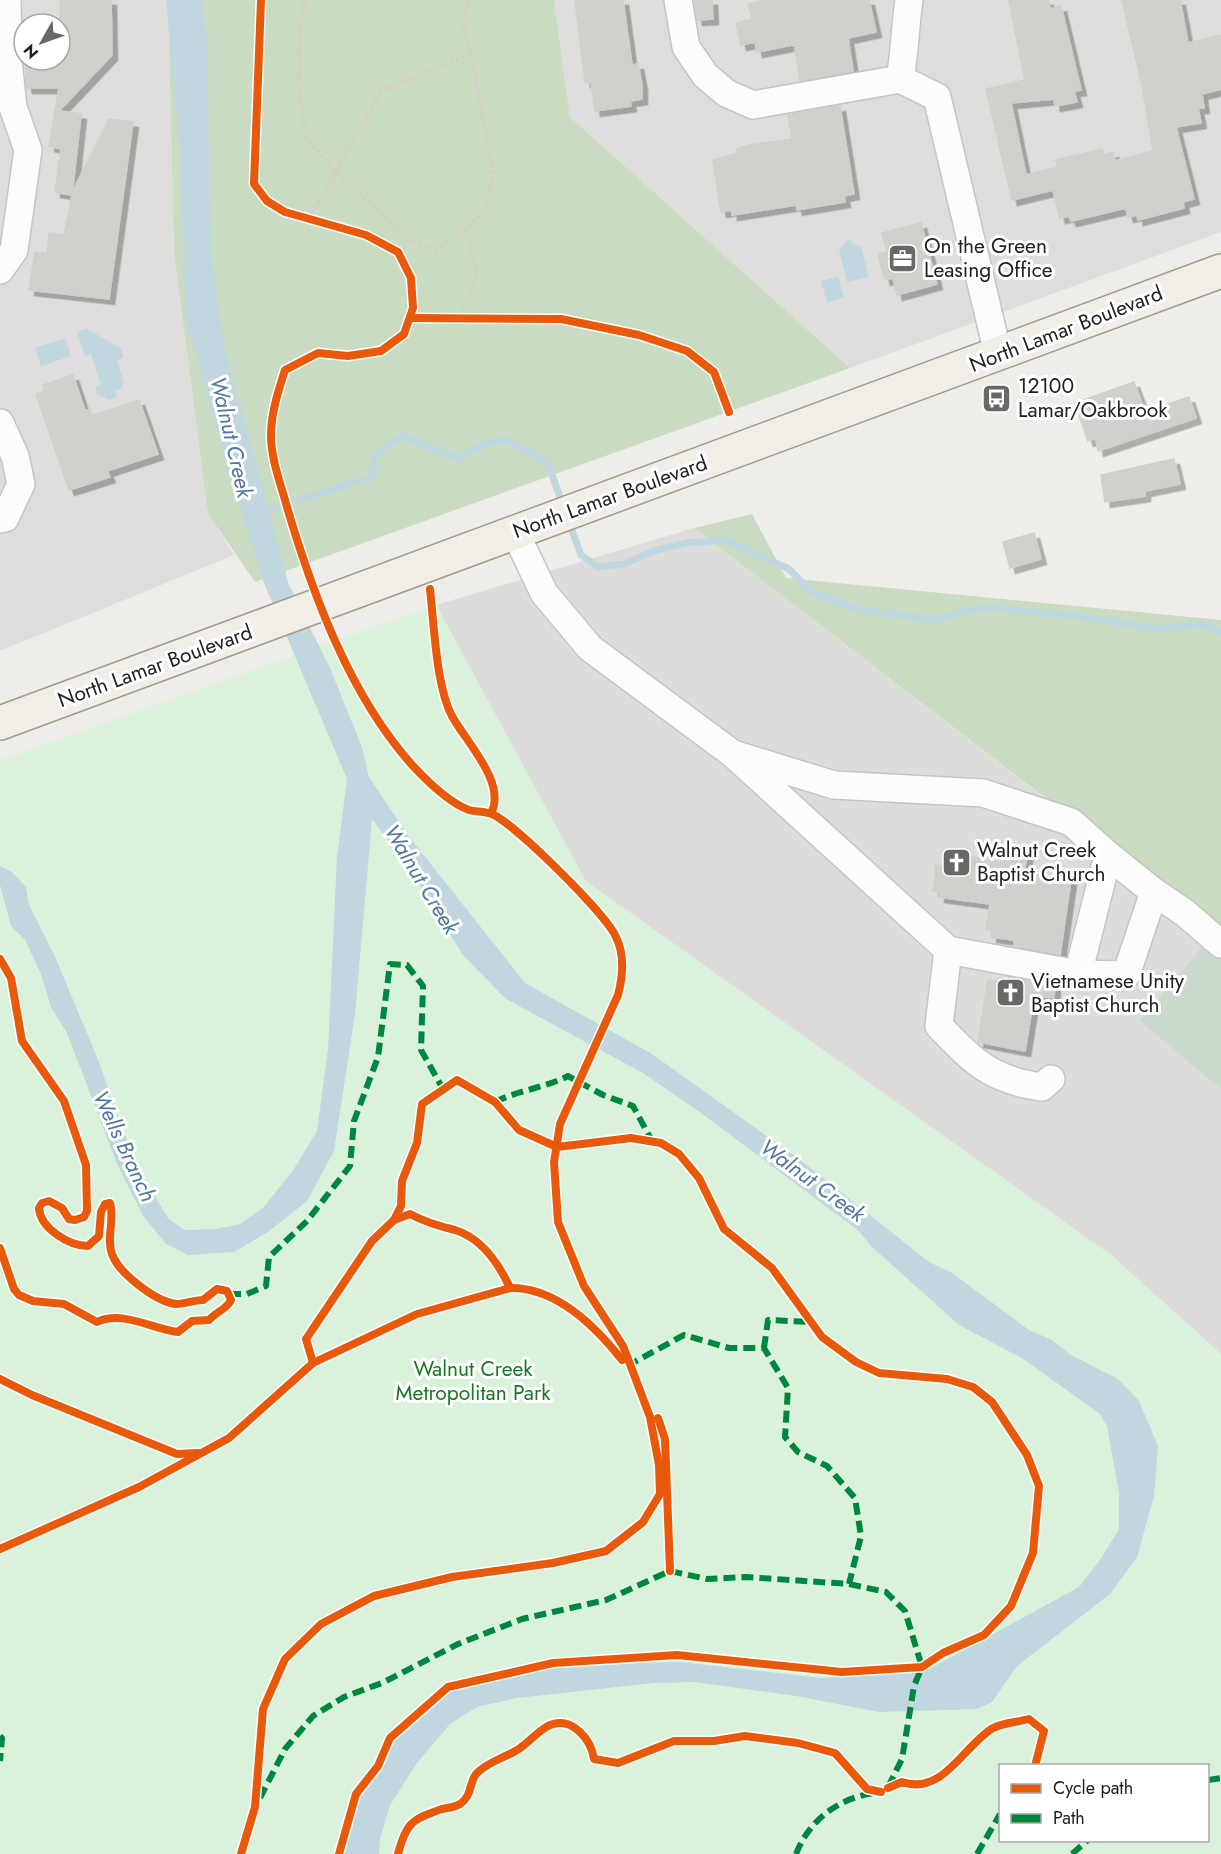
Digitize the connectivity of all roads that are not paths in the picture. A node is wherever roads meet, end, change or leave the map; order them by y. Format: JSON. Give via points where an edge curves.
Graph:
{"nodes":[{"id":1,"x":7,"y":0,"type":"edge"},
{"id":2,"x":678,"y":0,"type":"edge"},
{"id":3,"x":909,"y":0,"type":"edge"},
{"id":4,"x":900,"y":79,"type":"junction"},
{"id":5,"x":0,"y":270,"type":"edge"},
{"id":6,"x":1221,"y":271,"type":"edge"},
{"id":7,"x":998,"y":354,"type":"junction"},
{"id":8,"x":0,"y":423,"type":"edge"},
{"id":9,"x":0,"y":519,"type":"edge"},
{"id":10,"x":518,"y":530,"type":"junction"},
{"id":11,"x":1,"y":719,"type":"edge"},
{"id":12,"x":733,"y":754,"type":"junction"},
{"id":13,"x":1108,"y":855,"type":"junction"},
{"id":14,"x":1154,"y":892,"type":"junction"},
{"id":15,"x":1221,"y":944,"type":"edge"},
{"id":16,"x":948,"y":950,"type":"junction"},
{"id":17,"x":1078,"y":974,"type":"junction"},
{"id":18,"x":1051,"y":1079,"type":"dead end"}],
"edges":[{"from":1,"to":5,"type":"lane","via":[[13,107],[28,150],[14,250]]},
{"from":2,"to":4,"type":"lane","via":[[686,47],[705,75],[726,93],[753,105]]},
{"from":3,"to":4,"type":"lane"},
{"from":4,"to":7,"type":"lane","via":[[937,97]]},
{"from":6,"to":7,"type":"main road","name":"North Lamar Boulevard"},
{"from":7,"to":10,"type":"main road","name":"North Lamar Boulevard"},
{"from":8,"to":9,"type":"lane","via":[[15,456],[21,484]]},
{"from":10,"to":11,"type":"main road","name":"North Lamar Boulevard"},
{"from":10,"to":12,"type":"lane","via":[[544,593],[590,648]]},
{"from":12,"to":13,"type":"lane","via":[[834,785],[983,793],[1071,822]]},
{"from":12,"to":16,"type":"lane"},
{"from":13,"to":14,"type":"lane"},
{"from":13,"to":17,"type":"lane"},
{"from":14,"to":15,"type":"lane"},
{"from":14,"to":17,"type":"lane","via":[[1126,975]]},
{"from":16,"to":17,"type":"lane"},
{"from":16,"to":18,"type":"lane","via":[[939,1026],[975,1063],[1016,1083],[1042,1087]]}]}
